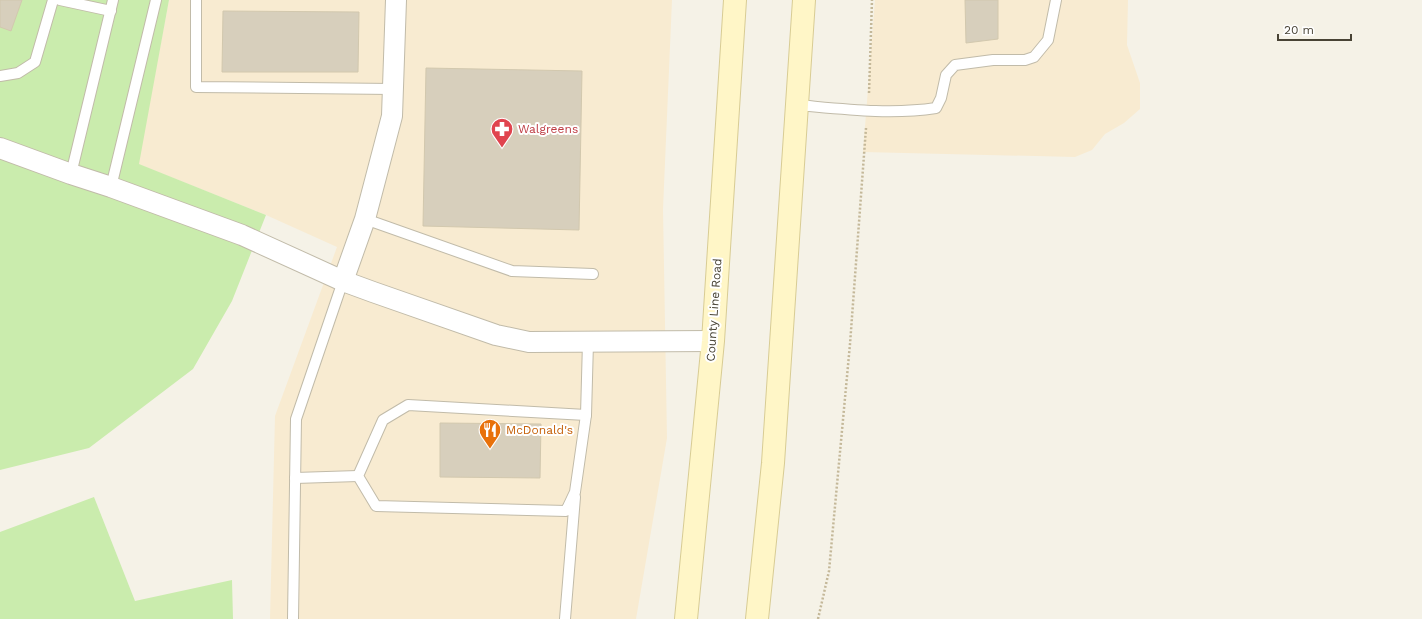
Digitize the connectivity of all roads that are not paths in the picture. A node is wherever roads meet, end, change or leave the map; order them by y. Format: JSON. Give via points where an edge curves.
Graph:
{"nodes":[{"id":1,"x":53,"y":0,"type":"edge"},
{"id":2,"x":60,"y":0,"type":"edge"},
{"id":3,"x":113,"y":0,"type":"edge"},
{"id":4,"x":156,"y":0,"type":"edge"},
{"id":5,"x":196,"y":0,"type":"edge"},
{"id":6,"x":396,"y":0,"type":"edge"},
{"id":7,"x":735,"y":0,"type":"edge"},
{"id":8,"x":804,"y":0,"type":"edge"},
{"id":9,"x":1056,"y":0,"type":"edge"},
{"id":10,"x":111,"y":11,"type":"junction"},
{"id":11,"x":0,"y":76,"type":"edge"},
{"id":12,"x":393,"y":89,"type":"junction"},
{"id":13,"x":797,"y":105,"type":"junction"},
{"id":14,"x":0,"y":148,"type":"edge"},
{"id":15,"x":71,"y":174,"type":"junction"},
{"id":16,"x":111,"y":187,"type":"junction"},
{"id":17,"x":365,"y":219,"type":"junction"},
{"id":18,"x":593,"y":274,"type":"dead end"},
{"id":19,"x":343,"y":280,"type":"junction"},
{"id":20,"x":713,"y":341,"type":"junction"},
{"id":21,"x":588,"y":342,"type":"junction"},
{"id":22,"x":586,"y":415,"type":"junction"},
{"id":23,"x":358,"y":476,"type":"junction"},
{"id":24,"x":295,"y":478,"type":"junction"},
{"id":25,"x":575,"y":492,"type":"junction"},
{"id":26,"x":293,"y":619,"type":"edge"},
{"id":27,"x":565,"y":619,"type":"edge"},
{"id":28,"x":686,"y":619,"type":"edge"},
{"id":29,"x":757,"y":619,"type":"edge"}],
"edges":[{"from":1,"to":11,"type":"lane","via":[[35,62],[18,73]]},
{"from":2,"to":10,"type":"lane"},
{"from":3,"to":10,"type":"lane"},
{"from":4,"to":16,"type":"lane"},
{"from":5,"to":12,"type":"lane","via":[[196,87]]},
{"from":6,"to":12,"type":"street"},
{"from":7,"to":20,"type":"main road","name":"County Line Road"},
{"from":8,"to":13,"type":"main road"},
{"from":9,"to":13,"type":"lane","via":[[1048,40],[1034,57],[1025,60],[993,60],[955,65],[946,75],[936,108],[919,111],[867,112]]},
{"from":10,"to":15,"type":"lane"},
{"from":12,"to":17,"type":"street","via":[[392,116]]},
{"from":13,"to":29,"type":"main road","via":[[773,463]]},
{"from":14,"to":15,"type":"street"},
{"from":15,"to":16,"type":"street"},
{"from":16,"to":19,"type":"street","via":[[242,235]]},
{"from":17,"to":18,"type":"lane","via":[[512,271]]},
{"from":17,"to":19,"type":"street"},
{"from":19,"to":21,"type":"street","via":[[496,335],[529,342]]},
{"from":19,"to":24,"type":"lane","via":[[296,419]]},
{"from":20,"to":21,"type":"street"},
{"from":20,"to":28,"type":"main road","name":"County Line Road"},
{"from":21,"to":22,"type":"lane"},
{"from":22,"to":23,"type":"lane","via":[[408,405],[383,420]]},
{"from":22,"to":25,"type":"lane"},
{"from":23,"to":24,"type":"lane"},
{"from":23,"to":25,"type":"lane","via":[[376,506],[566,511]]},
{"from":24,"to":26,"type":"lane"},
{"from":25,"to":27,"type":"lane"}]}
